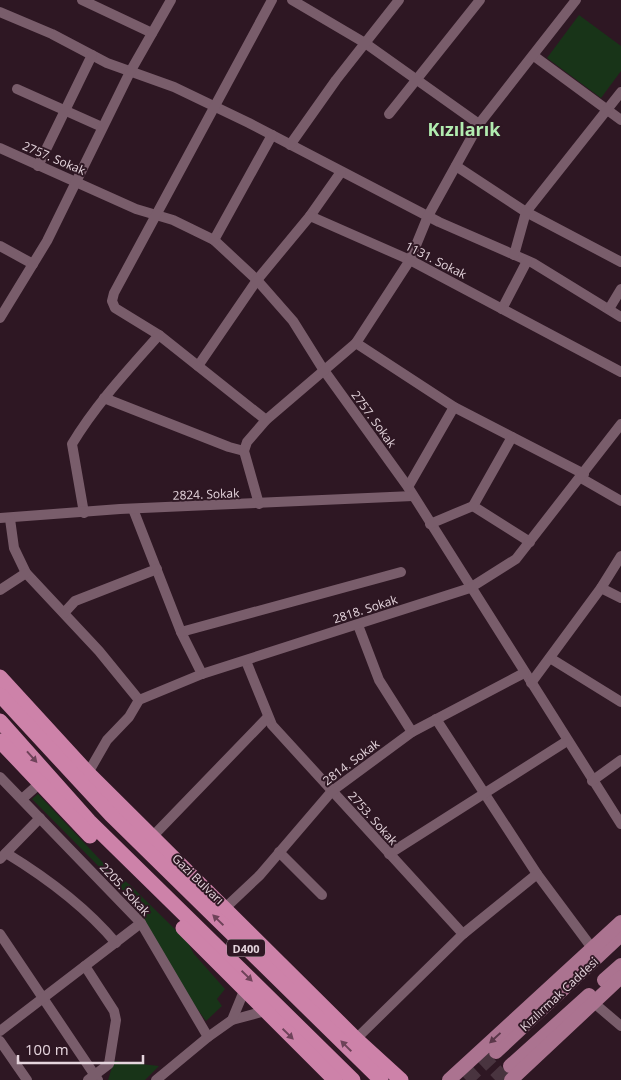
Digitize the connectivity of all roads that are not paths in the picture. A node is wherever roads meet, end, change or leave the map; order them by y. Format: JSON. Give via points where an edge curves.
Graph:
{"nodes":[{"id":1,"x":82,"y":0,"type":"edge"},
{"id":2,"x":171,"y":0,"type":"edge"},
{"id":3,"x":272,"y":0,"type":"edge"},
{"id":4,"x":292,"y":0,"type":"edge"},
{"id":5,"x":399,"y":0,"type":"edge"},
{"id":6,"x":480,"y":0,"type":"edge"},
{"id":7,"x":576,"y":0,"type":"edge"},
{"id":8,"x":0,"y":12,"type":"edge"},
{"id":9,"x":152,"y":33,"type":"junction"},
{"id":10,"x":365,"y":44,"type":"junction"},
{"id":11,"x":92,"y":55,"type":"junction"},
{"id":12,"x":534,"y":56,"type":"junction"},
{"id":13,"x":130,"y":72,"type":"junction"},
{"id":14,"x":416,"y":81,"type":"junction"},
{"id":15,"x":17,"y":89,"type":"dead end"},
{"id":16,"x":621,"y":92,"type":"edge"},
{"id":17,"x":215,"y":107,"type":"junction"},
{"id":18,"x":65,"y":110,"type":"junction"},
{"id":19,"x":607,"y":110,"type":"junction"},
{"id":20,"x":389,"y":114,"type":"dead end"},
{"id":21,"x":621,"y":120,"type":"edge"},
{"id":22,"x":479,"y":124,"type":"junction"},
{"id":23,"x":102,"y":127,"type":"junction"},
{"id":24,"x":272,"y":135,"type":"junction"},
{"id":25,"x":290,"y":145,"type":"junction"},
{"id":26,"x":0,"y":148,"type":"edge"},
{"id":27,"x":38,"y":166,"type":"junction"},
{"id":28,"x":456,"y":166,"type":"junction"},
{"id":29,"x":341,"y":172,"type":"junction"},
{"id":30,"x":75,"y":181,"type":"junction"},
{"id":31,"x":526,"y":212,"type":"junction"},
{"id":32,"x":156,"y":214,"type":"junction"},
{"id":33,"x":310,"y":216,"type":"junction"},
{"id":34,"x":428,"y":216,"type":"junction"},
{"id":35,"x":214,"y":240,"type":"junction"},
{"id":36,"x":0,"y":246,"type":"edge"},
{"id":37,"x":514,"y":255,"type":"junction"},
{"id":38,"x":410,"y":260,"type":"junction"},
{"id":39,"x":527,"y":261,"type":"junction"},
{"id":40,"x":621,"y":262,"type":"edge"},
{"id":41,"x":33,"y":264,"type":"junction"},
{"id":42,"x":258,"y":280,"type":"junction"},
{"id":43,"x":621,"y":289,"type":"edge"},
{"id":44,"x":502,"y":309,"type":"junction"},
{"id":45,"x":609,"y":309,"type":"junction"},
{"id":46,"x":621,"y":317,"type":"edge"},
{"id":47,"x":0,"y":318,"type":"edge"},
{"id":48,"x":159,"y":335,"type":"junction"},
{"id":49,"x":356,"y":343,"type":"junction"},
{"id":50,"x":198,"y":366,"type":"junction"},
{"id":51,"x":323,"y":369,"type":"junction"},
{"id":52,"x":621,"y":372,"type":"edge"},
{"id":53,"x":104,"y":398,"type":"junction"},
{"id":54,"x":454,"y":407,"type":"junction"},
{"id":55,"x":266,"y":420,"type":"junction"},
{"id":56,"x":621,"y":424,"type":"edge"},
{"id":57,"x":512,"y":437,"type":"junction"},
{"id":58,"x":244,"y":451,"type":"junction"},
{"id":59,"x":582,"y":476,"type":"junction"},
{"id":60,"x":410,"y":492,"type":"junction"},
{"id":61,"x":621,"y":500,"type":"edge"},
{"id":62,"x":260,"y":504,"type":"junction"},
{"id":63,"x":473,"y":506,"type":"junction"},
{"id":64,"x":134,"y":509,"type":"junction"},
{"id":65,"x":84,"y":513,"type":"junction"},
{"id":66,"x":5,"y":519,"type":"edge"},
{"id":67,"x":430,"y":524,"type":"junction"},
{"id":68,"x":530,"y":542,"type":"junction"},
{"id":69,"x":621,"y":556,"type":"edge"},
{"id":70,"x":157,"y":569,"type":"junction"},
{"id":71,"x":401,"y":572,"type":"dead end"},
{"id":72,"x":26,"y":573,"type":"junction"},
{"id":73,"x":470,"y":588,"type":"junction"},
{"id":74,"x":601,"y":588,"type":"junction"},
{"id":75,"x":0,"y":590,"type":"edge"},
{"id":76,"x":621,"y":598,"type":"edge"},
{"id":77,"x":64,"y":613,"type":"junction"},
{"id":78,"x":358,"y":624,"type":"junction"},
{"id":79,"x":181,"y":632,"type":"junction"},
{"id":80,"x":550,"y":658,"type":"junction"},
{"id":81,"x":246,"y":661,"type":"junction"},
{"id":82,"x":524,"y":673,"type":"junction"},
{"id":83,"x":202,"y":674,"type":"junction"},
{"id":84,"x":0,"y":677,"type":"edge"},
{"id":85,"x":531,"y":683,"type":"junction"},
{"id":86,"x":0,"y":695,"type":"edge"},
{"id":87,"x":139,"y":700,"type":"junction"},
{"id":88,"x":621,"y":702,"type":"edge"},
{"id":89,"x":268,"y":717,"type":"junction"},
{"id":90,"x":436,"y":719,"type":"junction"},
{"id":91,"x":0,"y":721,"type":"edge"},
{"id":92,"x":412,"y":732,"type":"junction"},
{"id":93,"x":0,"y":741,"type":"edge"},
{"id":94,"x":567,"y":741,"type":"junction"},
{"id":95,"x":621,"y":760,"type":"edge"},
{"id":96,"x":88,"y":773,"type":"junction"},
{"id":97,"x":0,"y":777,"type":"edge"},
{"id":98,"x":592,"y":781,"type":"junction"},
{"id":99,"x":39,"y":784,"type":"junction"},
{"id":100,"x":332,"y":791,"type":"junction"},
{"id":101,"x":483,"y":794,"type":"junction"},
{"id":102,"x":22,"y":799,"type":"junction"},
{"id":103,"x":111,"y":815,"type":"junction"},
{"id":104,"x":40,"y":818,"type":"junction"},
{"id":105,"x":621,"y":824,"type":"edge"},
{"id":106,"x":153,"y":836,"type":"junction"},
{"id":107,"x":93,"y":839,"type":"junction"},
{"id":108,"x":279,"y":852,"type":"junction"},
{"id":109,"x":389,"y":854,"type":"junction"},
{"id":110,"x":3,"y":856,"type":"edge"},
{"id":111,"x":125,"y":857,"type":"junction"},
{"id":112,"x":537,"y":874,"type":"junction"},
{"id":113,"x":142,"y":888,"type":"junction"},
{"id":114,"x":322,"y":896,"type":"dead end"},
{"id":115,"x":224,"y":909,"type":"junction"},
{"id":116,"x":621,"y":922,"type":"edge"},
{"id":117,"x":140,"y":923,"type":"junction"},
{"id":118,"x":0,"y":934,"type":"edge"},
{"id":119,"x":462,"y":934,"type":"junction"},
{"id":120,"x":621,"y":935,"type":"edge"},
{"id":121,"x":116,"y":943,"type":"junction"},
{"id":122,"x":592,"y":948,"type":"junction"},
{"id":123,"x":621,"y":964,"type":"edge"},
{"id":124,"x":85,"y":966,"type":"junction"},
{"id":125,"x":621,"y":976,"type":"edge"},
{"id":126,"x":244,"y":991,"type":"junction"},
{"id":127,"x":44,"y":998,"type":"junction"},
{"id":128,"x":594,"y":1002,"type":"junction"},
{"id":129,"x":265,"y":1011,"type":"junction"},
{"id":130,"x":232,"y":1020,"type":"junction"},
{"id":131,"x":621,"y":1026,"type":"edge"},
{"id":132,"x":0,"y":1031,"type":"edge"},
{"id":133,"x":208,"y":1037,"type":"junction"},
{"id":134,"x":356,"y":1039,"type":"junction"},
{"id":135,"x":0,"y":1041,"type":"edge"},
{"id":136,"x":496,"y":1052,"type":"tunnel mouth"},
{"id":137,"x":460,"y":1074,"type":"edge"},
{"id":138,"x":511,"y":1076,"type":"edge"},
{"id":139,"x":93,"y":1078,"type":"edge"},
{"id":140,"x":332,"y":1078,"type":"edge"},
{"id":141,"x":27,"y":1080,"type":"edge"},
{"id":142,"x":156,"y":1080,"type":"edge"},
{"id":143,"x":353,"y":1080,"type":"edge"},
{"id":144,"x":380,"y":1080,"type":"edge"},
{"id":145,"x":401,"y":1080,"type":"edge"},
{"id":146,"x":449,"y":1080,"type":"edge"}],
"edges":[{"from":1,"to":9,"type":"street"},
{"from":2,"to":9,"type":"street"},
{"from":3,"to":17,"type":"street"},
{"from":4,"to":10,"type":"street"},
{"from":5,"to":10,"type":"street"},
{"from":6,"to":14,"type":"street"},
{"from":7,"to":12,"type":"street"},
{"from":8,"to":11,"type":"street"},
{"from":9,"to":13,"type":"street"},
{"from":10,"to":14,"type":"street"},
{"from":10,"to":25,"type":"street"},
{"from":11,"to":13,"type":"street"},
{"from":11,"to":18,"type":"street"},
{"from":12,"to":19,"type":"street"},
{"from":12,"to":22,"type":"street"},
{"from":13,"to":17,"type":"street","via":[[174,87]]},
{"from":13,"to":23,"type":"street"},
{"from":14,"to":20,"type":"street"},
{"from":14,"to":22,"type":"street"},
{"from":15,"to":18,"type":"street"},
{"from":16,"to":19,"type":"street"},
{"from":17,"to":24,"type":"street"},
{"from":17,"to":32,"type":"street"},
{"from":18,"to":23,"type":"street"},
{"from":18,"to":27,"type":"street"},
{"from":19,"to":21,"type":"street"},
{"from":19,"to":31,"type":"street"},
{"from":22,"to":28,"type":"street"},
{"from":23,"to":30,"type":"street"},
{"from":24,"to":25,"type":"street"},
{"from":24,"to":35,"type":"street"},
{"from":25,"to":29,"type":"street"},
{"from":26,"to":27,"type":"street","name":"2757. Sokak"},
{"from":27,"to":30,"type":"street","name":"2757. Sokak"},
{"from":28,"to":31,"type":"street"},
{"from":28,"to":34,"type":"street"},
{"from":29,"to":33,"type":"street"},
{"from":29,"to":34,"type":"street"},
{"from":30,"to":32,"type":"street","name":"2757. Sokak"},
{"from":30,"to":41,"type":"street"},
{"from":31,"to":37,"type":"street"},
{"from":31,"to":40,"type":"street"},
{"from":32,"to":35,"type":"street","name":"2757. Sokak"},
{"from":32,"to":48,"type":"street","via":[[112,302],[115,308]]},
{"from":33,"to":38,"type":"street","name":"1131. Sokak"},
{"from":33,"to":42,"type":"street"},
{"from":34,"to":37,"type":"street"},
{"from":34,"to":38,"type":"street"},
{"from":35,"to":42,"type":"street","name":"2757. Sokak"},
{"from":36,"to":41,"type":"street"},
{"from":37,"to":39,"type":"street"},
{"from":38,"to":44,"type":"street","name":"1131. Sokak"},
{"from":38,"to":49,"type":"street"},
{"from":39,"to":44,"type":"street"},
{"from":39,"to":45,"type":"street"},
{"from":41,"to":47,"type":"street"},
{"from":42,"to":50,"type":"street"},
{"from":42,"to":51,"type":"street","name":"2757. Sokak","via":[[293,321]]},
{"from":43,"to":45,"type":"street"},
{"from":44,"to":52,"type":"street","name":"1131. Sokak"},
{"from":45,"to":46,"type":"street"},
{"from":48,"to":50,"type":"street"},
{"from":48,"to":53,"type":"street"},
{"from":49,"to":51,"type":"street"},
{"from":49,"to":54,"type":"street"},
{"from":50,"to":55,"type":"street"},
{"from":51,"to":55,"type":"street"},
{"from":51,"to":60,"type":"street","name":"2757. Sokak"},
{"from":53,"to":58,"type":"street"},
{"from":53,"to":65,"type":"street","via":[[72,444]]},
{"from":54,"to":57,"type":"street"},
{"from":54,"to":60,"type":"street"},
{"from":55,"to":58,"type":"street","via":[[246,442]]},
{"from":56,"to":59,"type":"street","name":"2818. Sokak"},
{"from":57,"to":59,"type":"street"},
{"from":57,"to":63,"type":"street"},
{"from":58,"to":62,"type":"street"},
{"from":59,"to":61,"type":"street"},
{"from":59,"to":68,"type":"street","name":"2818. Sokak"},
{"from":60,"to":62,"type":"street","name":"2824. Sokak"},
{"from":60,"to":67,"type":"street","name":"2757. Sokak"},
{"from":62,"to":64,"type":"street","name":"2824. Sokak"},
{"from":63,"to":67,"type":"street"},
{"from":63,"to":68,"type":"street"},
{"from":64,"to":65,"type":"street","name":"2824. Sokak"},
{"from":64,"to":70,"type":"street"},
{"from":65,"to":66,"type":"street","name":"2824. Sokak"},
{"from":66,"to":72,"type":"street"},
{"from":67,"to":73,"type":"street","name":"2757. Sokak"},
{"from":68,"to":73,"type":"street","name":"2818. Sokak","via":[[516,559]]},
{"from":69,"to":74,"type":"street"},
{"from":70,"to":77,"type":"street","via":[[75,601]]},
{"from":70,"to":79,"type":"street"},
{"from":71,"to":79,"type":"street"},
{"from":72,"to":75,"type":"street"},
{"from":72,"to":77,"type":"street"},
{"from":73,"to":78,"type":"street","name":"2818. Sokak"},
{"from":73,"to":82,"type":"street","name":"2757. Sokak"},
{"from":74,"to":76,"type":"street"},
{"from":74,"to":80,"type":"street"},
{"from":77,"to":87,"type":"street"},
{"from":78,"to":81,"type":"street","name":"2818. Sokak"},
{"from":78,"to":92,"type":"street","via":[[379,680]]},
{"from":79,"to":83,"type":"street"},
{"from":80,"to":85,"type":"street"},
{"from":80,"to":88,"type":"street"},
{"from":81,"to":83,"type":"street","name":"2818. Sokak"},
{"from":81,"to":89,"type":"street","name":"2753. Sokak"},
{"from":82,"to":85,"type":"street","name":"2757. Sokak"},
{"from":82,"to":90,"type":"street","name":"2814. Sokak"},
{"from":83,"to":87,"type":"street","name":"2818. Sokak"},
{"from":84,"to":96,"type":"highway"},
{"from":85,"to":94,"type":"street","name":"2757. Sokak"},
{"from":86,"to":103,"type":"highway","name":"Gazi Bulvarı","number":"D400"},
{"from":87,"to":96,"type":"street","via":[[129,717],[108,740]]},
{"from":89,"to":100,"type":"street","name":"2753. Sokak"},
{"from":89,"to":106,"type":"street"},
{"from":90,"to":92,"type":"street","name":"2814. Sokak"},
{"from":90,"to":101,"type":"street"},
{"from":91,"to":111,"type":"highway","number":"D400","one_way":true},
{"from":92,"to":100,"type":"street","name":"2814. Sokak"},
{"from":93,"to":99,"type":"highway"},
{"from":94,"to":98,"type":"street","name":"2757. Sokak"},
{"from":94,"to":101,"type":"street"},
{"from":95,"to":98,"type":"street"},
{"from":96,"to":103,"type":"highway"},
{"from":96,"to":106,"type":"highway"},
{"from":97,"to":102,"type":"street","name":"2205. Sokak"},
{"from":98,"to":105,"type":"street","name":"2757. Sokak"},
{"from":99,"to":102,"type":"street"},
{"from":99,"to":107,"type":"highway"},
{"from":100,"to":108,"type":"street","name":"2814. Sokak"},
{"from":100,"to":109,"type":"street","name":"2753. Sokak"},
{"from":101,"to":109,"type":"street"},
{"from":101,"to":112,"type":"street"},
{"from":102,"to":104,"type":"street","name":"2205. Sokak"},
{"from":103,"to":106,"type":"highway"},
{"from":144,"to":103,"type":"highway","name":"Gazi Bulvarı","number":"D400","one_way":true},
{"from":104,"to":110,"type":"street"},
{"from":104,"to":117,"type":"street","name":"2205. Sokak"},
{"from":106,"to":115,"type":"highway"},
{"from":107,"to":111,"type":"highway"},
{"from":107,"to":113,"type":"highway"},
{"from":108,"to":114,"type":"street"},
{"from":108,"to":115,"type":"street","name":"2814. Sokak"},
{"from":109,"to":119,"type":"street","name":"2753. Sokak"},
{"from":110,"to":121,"type":"street","via":[[64,892]]},
{"from":111,"to":113,"type":"highway"},
{"from":111,"to":143,"type":"highway","number":"D400","one_way":true},
{"from":112,"to":119,"type":"street"},
{"from":112,"to":122,"type":"street"},
{"from":113,"to":126,"type":"highway"},
{"from":115,"to":134,"type":"highway"},
{"from":116,"to":122,"type":"main road"},
{"from":117,"to":121,"type":"street"},
{"from":117,"to":133,"type":"street","name":"2205. Sokak"},
{"from":118,"to":127,"type":"street"},
{"from":119,"to":134,"type":"street"},
{"from":120,"to":136,"type":"main road","name":"Kızılırmak Caddesi"},
{"from":121,"to":124,"type":"street"},
{"from":122,"to":137,"type":"main road","one_way":true},
{"from":123,"to":138,"type":"main road","name":"Kızılırmak Caddesi"},
{"from":124,"to":127,"type":"street"},
{"from":124,"to":139,"type":"street","via":[[114,1011],[116,1020],[109,1064]]},
{"from":125,"to":128,"type":"main road"},
{"from":126,"to":129,"type":"highway"},
{"from":126,"to":130,"type":"street"},
{"from":127,"to":132,"type":"street"},
{"from":127,"to":139,"type":"street"},
{"from":128,"to":131,"type":"street"},
{"from":128,"to":138,"type":"main road"},
{"from":129,"to":130,"type":"street"},
{"from":129,"to":140,"type":"highway","one_way":true},
{"from":130,"to":133,"type":"street"},
{"from":133,"to":142,"type":"street"},
{"from":134,"to":145,"type":"highway"},
{"from":135,"to":141,"type":"street"},
{"from":137,"to":146,"type":"main road"}]}
